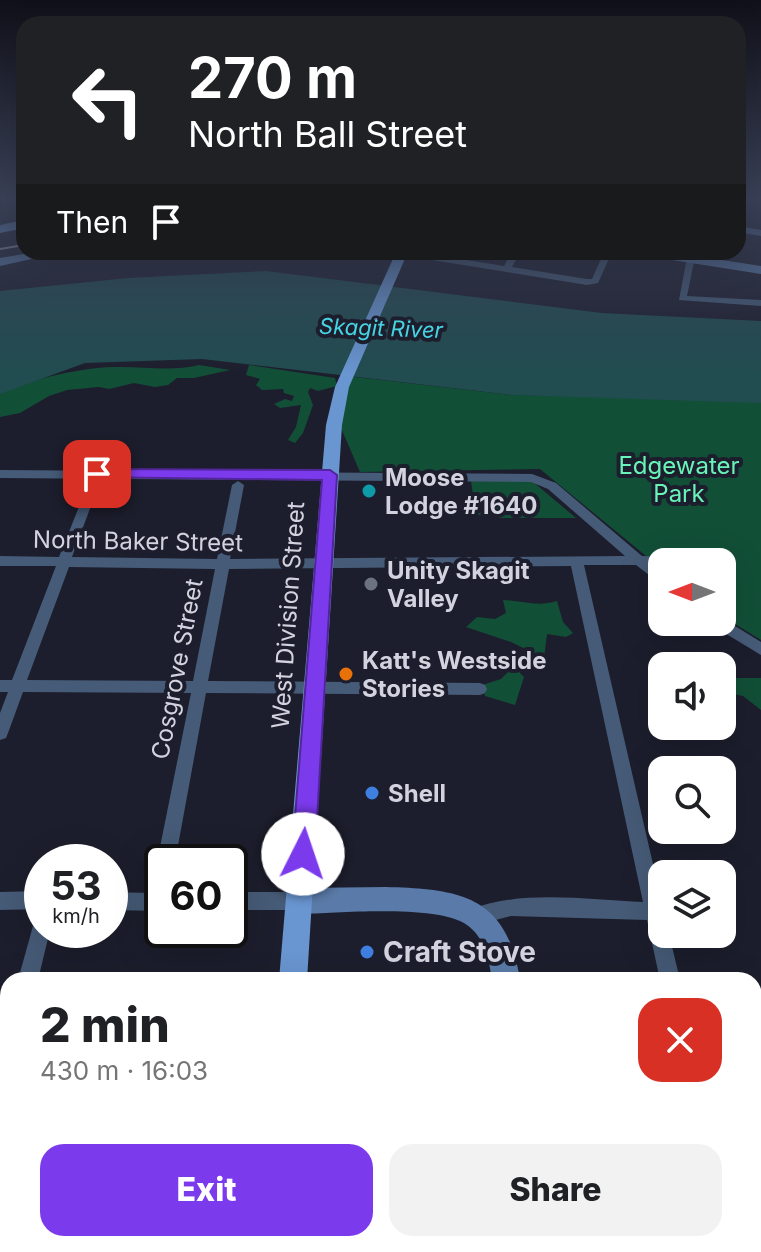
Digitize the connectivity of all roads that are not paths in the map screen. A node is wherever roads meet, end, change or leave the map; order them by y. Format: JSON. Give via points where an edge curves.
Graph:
{"nodes":[{"id":1,"x":396,"y":260,"type":"edge"},
{"id":2,"x":417,"y":260,"type":"edge"},
{"id":3,"x":512,"y":260,"type":"edge"},
{"id":4,"x":605,"y":260,"type":"edge"},
{"id":5,"x":690,"y":260,"type":"edge"},
{"id":6,"x":714,"y":260,"type":"edge"},
{"id":7,"x":507,"y":269,"type":"junction"},
{"id":8,"x":761,"y":270,"type":"edge"},
{"id":9,"x":761,"y":303,"type":"edge"},
{"id":10,"x":0,"y":474,"type":"edge"},
{"id":11,"x":330,"y":475,"type":"junction"},
{"id":12,"x":238,"y":485,"type":"dead end"},
{"id":13,"x":92,"y":487,"type":"dead end"},
{"id":14,"x":0,"y":561,"type":"edge"},
{"id":15,"x":64,"y":561,"type":"junction"},
{"id":16,"x":648,"y":561,"type":"edge"},
{"id":17,"x":638,"y":562,"type":"junction"},
{"id":18,"x":323,"y":563,"type":"junction"},
{"id":19,"x":577,"y":563,"type":"junction"},
{"id":20,"x":223,"y":564,"type":"junction"},
{"id":21,"x":648,"y":570,"type":"edge"},
{"id":22,"x":736,"y":633,"type":"edge"},
{"id":23,"x":761,"y":649,"type":"edge"},
{"id":24,"x":0,"y":686,"type":"edge"},
{"id":25,"x":18,"y":686,"type":"junction"},
{"id":26,"x":315,"y":688,"type":"junction"},
{"id":27,"x":200,"y":689,"type":"junction"},
{"id":28,"x":480,"y":689,"type":"dead end"},
{"id":29,"x":0,"y":733,"type":"edge"},
{"id":30,"x":170,"y":844,"type":"edge"},
{"id":31,"x":648,"y":884,"type":"edge"},
{"id":32,"x":24,"y":900,"type":"edge"},
{"id":33,"x":0,"y":901,"type":"edge"},
{"id":34,"x":248,"y":901,"type":"edge"},
{"id":35,"x":300,"y":901,"type":"junction"},
{"id":36,"x":648,"y":911,"type":"edge"},
{"id":37,"x":476,"y":916,"type":"junction"},
{"id":38,"x":36,"y":948,"type":"edge"},
{"id":39,"x":663,"y":948,"type":"edge"},
{"id":40,"x":30,"y":972,"type":"edge"},
{"id":41,"x":294,"y":972,"type":"edge"},
{"id":42,"x":504,"y":972,"type":"edge"},
{"id":43,"x":668,"y":972,"type":"edge"}],
"edges":[{"from":1,"to":11,"type":"main road","name":"West Division Street","via":[[337,406]]},
{"from":2,"to":7,"type":"street"},
{"from":3,"to":7,"type":"street"},
{"from":4,"to":7,"type":"street","via":[[592,282]]},
{"from":5,"to":9,"type":"street","via":[[682,298]]},
{"from":6,"to":8,"type":"street"},
{"from":10,"to":11,"type":"street"},
{"from":11,"to":17,"type":"street","via":[[532,478],[552,486]]},
{"from":11,"to":18,"type":"main road","name":"West Division Street"},
{"from":12,"to":20,"type":"street","name":"Cosgrove Street"},
{"from":13,"to":15,"type":"street"},
{"from":14,"to":15,"type":"street","name":"North Baker Street"},
{"from":15,"to":20,"type":"street","name":"North Baker Street"},
{"from":15,"to":25,"type":"street"},
{"from":16,"to":17,"type":"street","name":"North Baker Street"},
{"from":17,"to":19,"type":"street","name":"North Baker Street"},
{"from":17,"to":21,"type":"street"},
{"from":18,"to":19,"type":"street","name":"North Baker Street"},
{"from":18,"to":20,"type":"street","name":"North Baker Street"},
{"from":18,"to":26,"type":"main road","name":"West Division Street"},
{"from":19,"to":31,"type":"street"},
{"from":20,"to":27,"type":"street","name":"Cosgrove Street"},
{"from":22,"to":23,"type":"street"},
{"from":24,"to":25,"type":"street"},
{"from":25,"to":27,"type":"street"},
{"from":25,"to":29,"type":"street"},
{"from":26,"to":27,"type":"street"},
{"from":26,"to":28,"type":"street"},
{"from":26,"to":35,"type":"main road","name":"West Division Street"},
{"from":27,"to":30,"type":"street","name":"Cosgrove Street"},
{"from":32,"to":33,"type":"street"},
{"from":34,"to":35,"type":"street"},
{"from":35,"to":37,"type":"street","via":[[418,902]]},
{"from":35,"to":41,"type":"main road","name":"West Division Street"},
{"from":36,"to":37,"type":"street","via":[[511,907]]},
{"from":37,"to":42,"type":"street","via":[[498,943]]},
{"from":38,"to":40,"type":"street"},
{"from":39,"to":43,"type":"street"}]}
